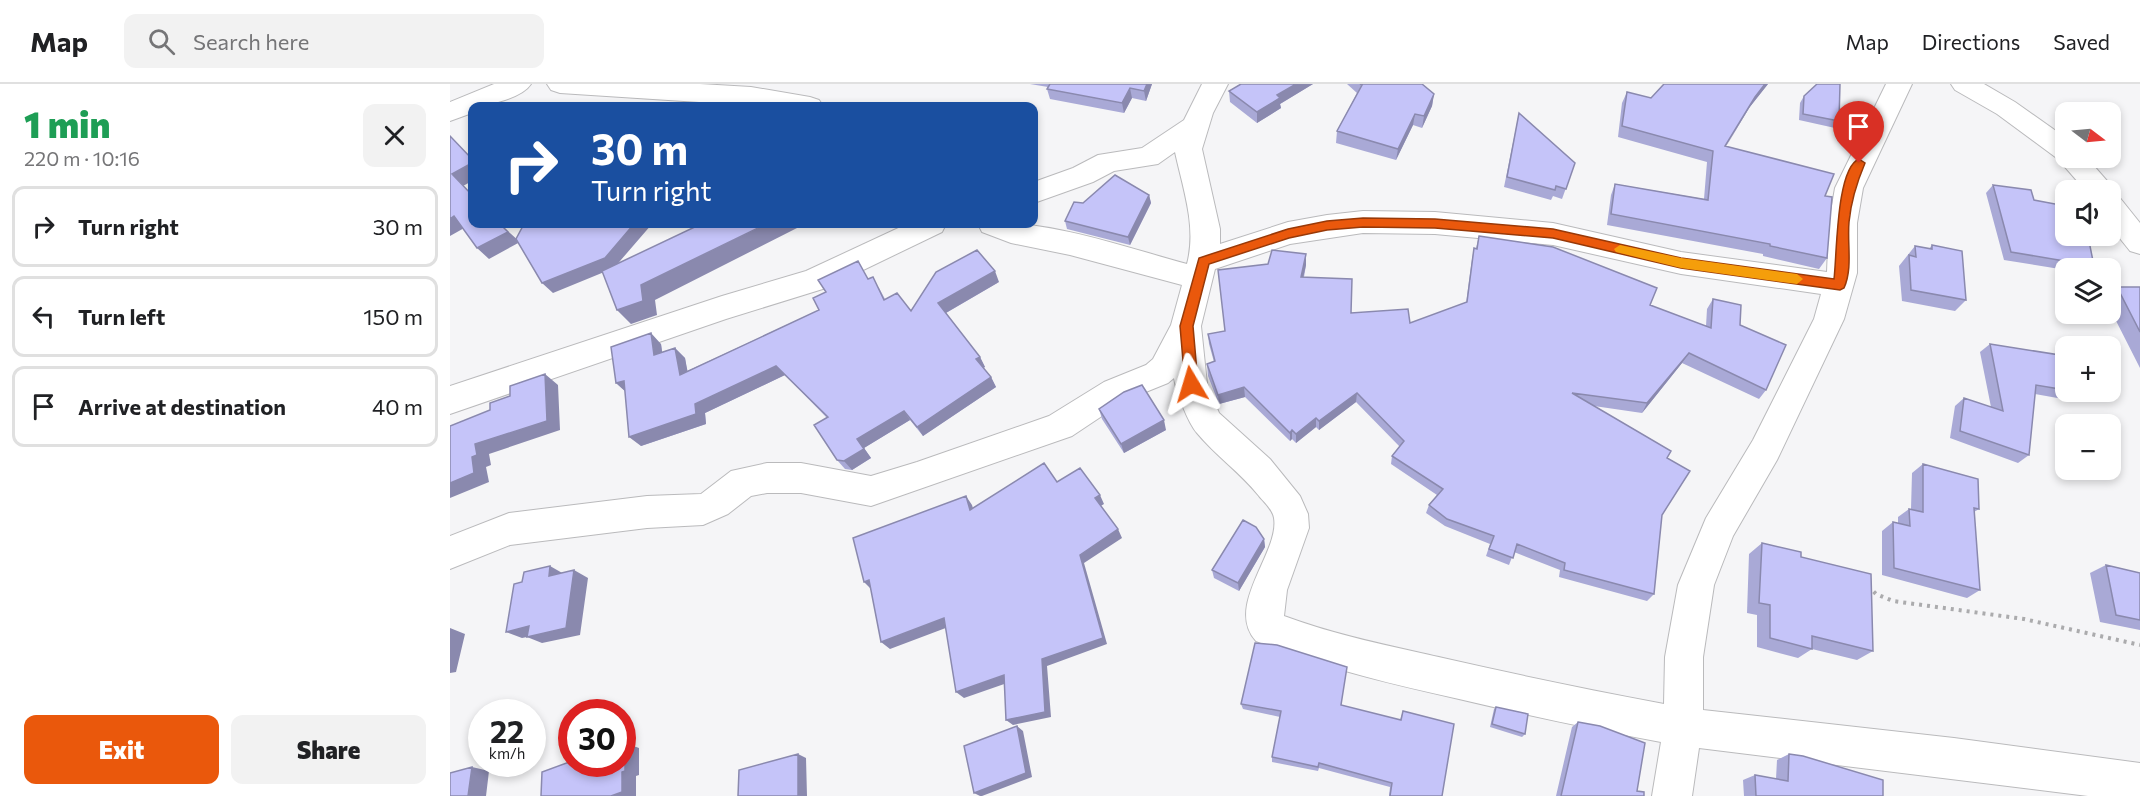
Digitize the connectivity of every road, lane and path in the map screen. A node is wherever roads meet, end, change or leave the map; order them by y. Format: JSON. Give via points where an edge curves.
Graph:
{"nodes":[{"id":1,"x":518,"y":84,"type":"edge"},
{"id":2,"x":560,"y":84,"type":"edge"},
{"id":3,"x":1215,"y":84,"type":"edge"},
{"id":4,"x":1899,"y":84,"type":"edge"},
{"id":5,"x":1964,"y":84,"type":"edge"},
{"id":6,"x":474,"y":102,"type":"edge"},
{"id":7,"x":786,"y":102,"type":"edge"},
{"id":8,"x":468,"y":105,"type":"edge"},
{"id":9,"x":450,"y":112,"type":"edge"},
{"id":10,"x":1195,"y":126,"type":"junction"},
{"id":11,"x":2055,"y":144,"type":"edge"},
{"id":12,"x":2080,"y":168,"type":"edge"},
{"id":13,"x":2092,"y":180,"type":"edge"},
{"id":14,"x":1038,"y":192,"type":"edge"},
{"id":15,"x":2121,"y":219,"type":"edge"},
{"id":16,"x":924,"y":228,"type":"edge"},
{"id":17,"x":1002,"y":228,"type":"edge"},
{"id":18,"x":2140,"y":243,"type":"edge"},
{"id":19,"x":1201,"y":269,"type":"junction"},
{"id":20,"x":1840,"y":285,"type":"junction"},
{"id":21,"x":1186,"y":326,"type":"junction"},
{"id":22,"x":450,"y":400,"type":"edge"},
{"id":23,"x":450,"y":553,"type":"edge"},
{"id":24,"x":1864,"y":583,"type":"edge"},
{"id":25,"x":2140,"y":645,"type":"edge"},
{"id":26,"x":1683,"y":728,"type":"junction"},
{"id":27,"x":2140,"y":783,"type":"edge"},
{"id":28,"x":1672,"y":796,"type":"edge"}],
"edges":[{"from":1,"to":6,"type":"street"},
{"from":2,"to":7,"type":"street","via":[[751,96]]},
{"from":3,"to":10,"type":"street"},
{"from":4,"to":20,"type":"street","via":[[1849,188]]},
{"from":5,"to":11,"type":"street","via":[[2006,108]]},
{"from":8,"to":9,"type":"street"},
{"from":10,"to":14,"type":"street","via":[[1148,157],[1108,162]]},
{"from":10,"to":19,"type":"street","via":[[1188,149],[1206,229]]},
{"from":12,"to":13,"type":"street"},
{"from":15,"to":18,"type":"street"},
{"from":16,"to":22,"type":"street","via":[[815,280]]},
{"from":17,"to":19,"type":"street"},
{"from":19,"to":20,"type":"street","via":[[1288,233],[1363,222],[1435,223],[1553,234],[1681,263]]},
{"from":19,"to":21,"type":"street"},
{"from":20,"to":26,"type":"street","via":[[1807,367],[1718,530],[1696,585],[1684,657]]},
{"from":21,"to":23,"type":"street","via":[[1157,374],[1115,391],[1051,430],[906,481],[871,491],[801,478],[766,478],[743,482],[703,509],[509,529]]},
{"from":21,"to":26,"type":"street","via":[[1191,384],[1203,414],[1258,470],[1291,514],[1293,528],[1269,590],[1265,612],[1269,628],[1310,644],[1381,663]]},
{"from":24,"to":25,"type":"path","via":[[1893,602],[2024,619]]},
{"from":26,"to":27,"type":"street"},
{"from":26,"to":28,"type":"street"}]}
